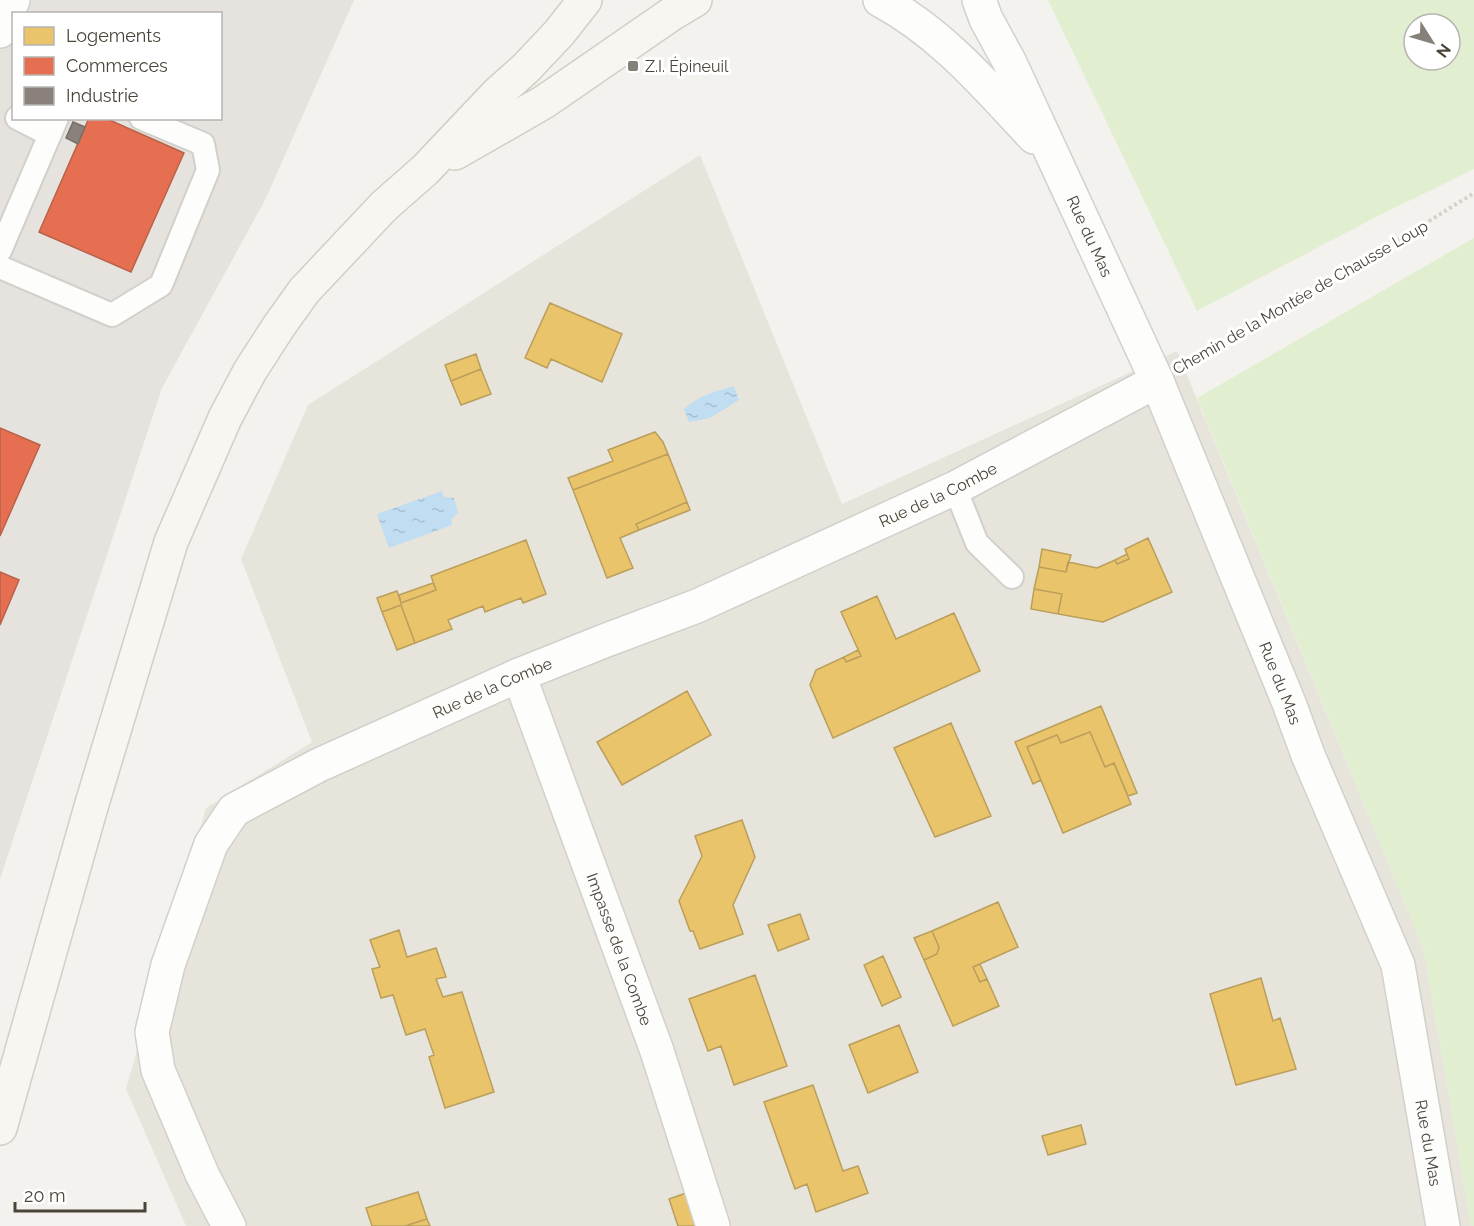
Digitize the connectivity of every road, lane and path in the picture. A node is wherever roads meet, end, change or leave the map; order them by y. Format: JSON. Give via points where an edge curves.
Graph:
{"nodes":[{"id":1,"x":13,"y":0,"type":"edge"},
{"id":2,"x":585,"y":0,"type":"edge"},
{"id":3,"x":695,"y":0,"type":"edge"},
{"id":4,"x":880,"y":0,"type":"edge"},
{"id":5,"x":979,"y":0,"type":"edge"},
{"id":6,"x":0,"y":31,"type":"edge"},
{"id":7,"x":24,"y":120,"type":"edge"},
{"id":8,"x":146,"y":120,"type":"edge"},
{"id":9,"x":54,"y":127,"type":"edge"},
{"id":10,"x":1055,"y":160,"type":"junction"},
{"id":11,"x":425,"y":170,"type":"junction"},
{"id":12,"x":1474,"y":193,"type":"edge"},
{"id":13,"x":0,"y":250,"type":"edge"},
{"id":14,"x":0,"y":267,"type":"edge"},
{"id":15,"x":1157,"y":381,"type":"junction"},
{"id":16,"x":955,"y":488,"type":"junction"},
{"id":17,"x":1012,"y":577,"type":"dead end"},
{"id":18,"x":519,"y":675,"type":"junction"},
{"id":19,"x":0,"y":1128,"type":"edge"},
{"id":20,"x":229,"y":1226,"type":"edge"},
{"id":21,"x":713,"y":1226,"type":"edge"},
{"id":22,"x":1443,"y":1226,"type":"edge"}],
"edges":[{"from":1,"to":6,"type":"street"},
{"from":2,"to":11,"type":"street","via":[[559,33]]},
{"from":3,"to":11,"type":"street","via":[[544,102]]},
{"from":4,"to":10,"type":"street","name":"Rue du Mas","via":[[905,13],[961,58]]},
{"from":5,"to":10,"type":"street","name":"Rue du Mas"},
{"from":7,"to":9,"type":"lane"},
{"from":8,"to":14,"type":"lane","via":[[203,144],[208,170],[161,285],[112,315]]},
{"from":9,"to":13,"type":"lane"},
{"from":10,"to":15,"type":"street","name":"Rue du Mas"},
{"from":11,"to":19,"type":"street","via":[[384,206],[304,291],[250,371],[204,464],[168,552]]},
{"from":12,"to":15,"type":"path","name":"Chemin de la Montée de Chausse Loup","via":[[1317,291]]},
{"from":15,"to":16,"type":"street","name":"Rue de la Combe"},
{"from":15,"to":22,"type":"street","name":"Rue du Mas","via":[[1308,755],[1398,965]]},
{"from":16,"to":17,"type":"lane","via":[[977,543]]},
{"from":16,"to":18,"type":"street","name":"Rue de la Combe","via":[[697,606]]},
{"from":18,"to":20,"type":"street","name":"Rue de la Combe","via":[[319,765],[234,810],[211,844],[168,965],[152,1032],[158,1070]]},
{"from":18,"to":21,"type":"street","name":"Impasse de la Combe","via":[[657,1051]]}]}
